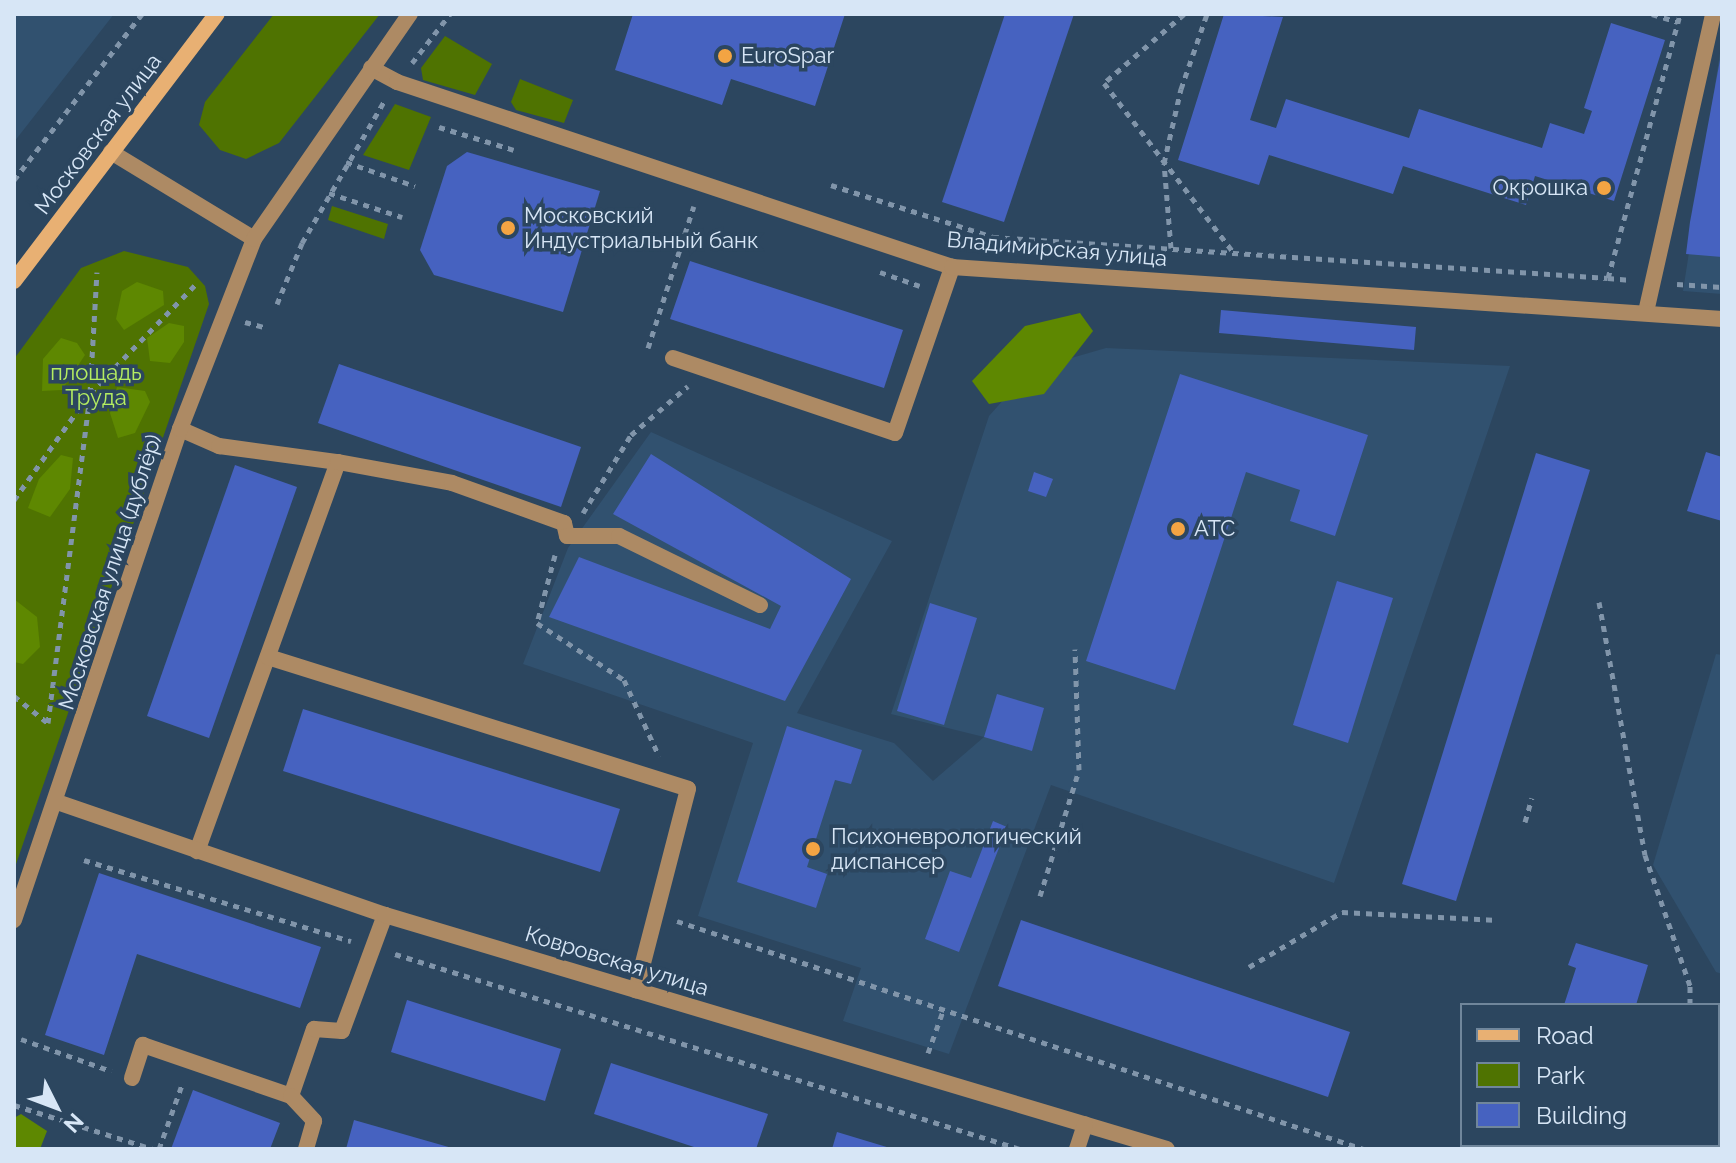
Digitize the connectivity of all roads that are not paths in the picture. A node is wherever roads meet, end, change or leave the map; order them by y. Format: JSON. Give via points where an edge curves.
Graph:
{"nodes":[{"id":1,"x":217,"y":14,"type":"edge"},
{"id":2,"x":410,"y":14,"type":"edge"},
{"id":3,"x":1713,"y":14,"type":"edge"},
{"id":4,"x":371,"y":68,"type":"junction"},
{"id":5,"x":111,"y":152,"type":"junction"},
{"id":6,"x":254,"y":239,"type":"junction"},
{"id":7,"x":952,"y":267,"type":"junction"},
{"id":8,"x":14,"y":281,"type":"edge"},
{"id":9,"x":1646,"y":312,"type":"junction"},
{"id":10,"x":1722,"y":319,"type":"edge"},
{"id":11,"x":673,"y":358,"type":"road end"},
{"id":12,"x":180,"y":429,"type":"junction"},
{"id":13,"x":338,"y":462,"type":"junction"},
{"id":14,"x":760,"y":605,"type":"dead end"},
{"id":15,"x":268,"y":657,"type":"junction"},
{"id":16,"x":57,"y":802,"type":"junction"},
{"id":17,"x":197,"y":851,"type":"junction"},
{"id":18,"x":385,"y":915,"type":"junction"},
{"id":19,"x":14,"y":920,"type":"edge"},
{"id":20,"x":636,"y":990,"type":"junction"},
{"id":21,"x":132,"y":1078,"type":"road end"},
{"id":22,"x":291,"y":1096,"type":"junction"},
{"id":23,"x":1085,"y":1124,"type":"junction"},
{"id":24,"x":306,"y":1149,"type":"edge"},
{"id":25,"x":1077,"y":1149,"type":"edge"},
{"id":26,"x":1167,"y":1149,"type":"edge"}],
"edges":[{"from":1,"to":5,"type":"main road","name":"Московская улица"},
{"from":2,"to":4,"type":"street","name":"Московская улица (дублёр)"},
{"from":3,"to":9,"type":"street"},
{"from":4,"to":6,"type":"street","name":"Московская улица (дублёр)"},
{"from":4,"to":7,"type":"street","name":"Владимирская улица","via":[[397,82]]},
{"from":5,"to":6,"type":"street"},
{"from":5,"to":8,"type":"main road","name":"Московская улица"},
{"from":6,"to":12,"type":"street","name":"Московская улица (дублёр)"},
{"from":7,"to":9,"type":"street","name":"Владимирская улица"},
{"from":7,"to":11,"type":"street","via":[[895,433]]},
{"from":9,"to":10,"type":"street","name":"Владимирская улица"},
{"from":12,"to":13,"type":"street","via":[[219,446]]},
{"from":12,"to":16,"type":"street","name":"Московская улица (дублёр)"},
{"from":13,"to":14,"type":"street","via":[[452,483],[565,530],[619,536]]},
{"from":13,"to":15,"type":"street"},
{"from":15,"to":17,"type":"street"},
{"from":15,"to":20,"type":"street","via":[[688,789]]},
{"from":16,"to":17,"type":"street","name":"Ковровская улица"},
{"from":16,"to":19,"type":"street","name":"Московская улица (дублёр)"},
{"from":17,"to":18,"type":"street","name":"Ковровская улица"},
{"from":18,"to":20,"type":"street","name":"Ковровская улица"},
{"from":18,"to":22,"type":"street","via":[[342,1031],[314,1029]]},
{"from":20,"to":23,"type":"street","name":"Ковровская улица"},
{"from":21,"to":22,"type":"street","via":[[143,1045]]},
{"from":22,"to":24,"type":"street","via":[[314,1121]]},
{"from":23,"to":25,"type":"street"},
{"from":23,"to":26,"type":"street","name":"Ковровская улица"}]}
